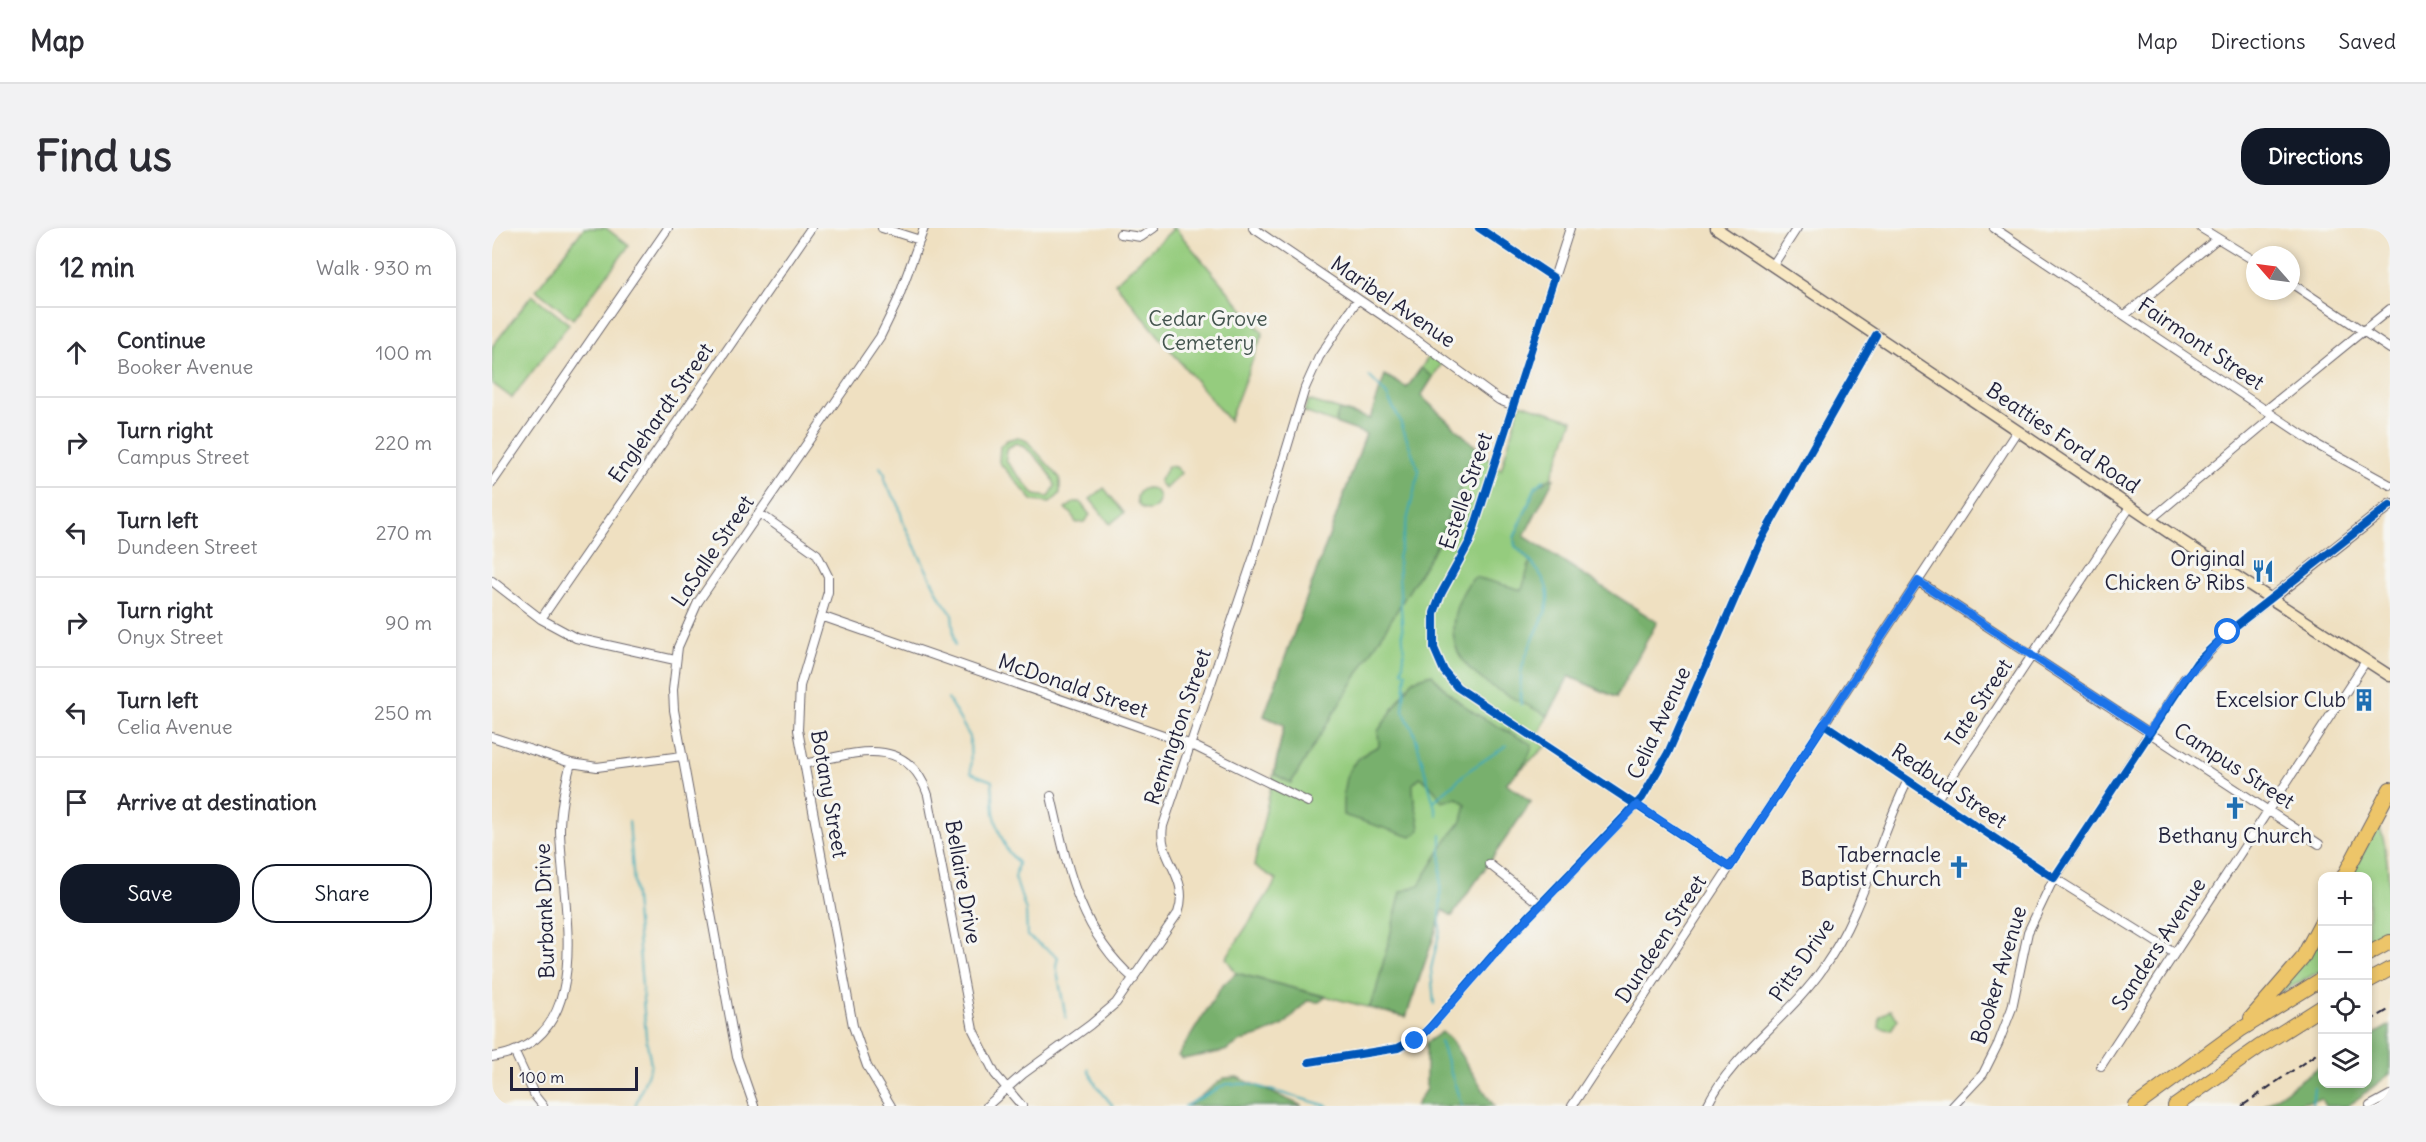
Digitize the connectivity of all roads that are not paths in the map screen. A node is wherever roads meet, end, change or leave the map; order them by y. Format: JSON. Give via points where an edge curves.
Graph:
{"nodes":[{"id":1,"x":668,"y":228,"type":"edge"},
{"id":2,"x":811,"y":228,"type":"edge"},
{"id":3,"x":882,"y":228,"type":"edge"},
{"id":4,"x":924,"y":228,"type":"edge"},
{"id":5,"x":1154,"y":228,"type":"edge"},
{"id":6,"x":1253,"y":228,"type":"edge"},
{"id":7,"x":1479,"y":228,"type":"edge"},
{"id":8,"x":1570,"y":228,"type":"edge"},
{"id":9,"x":1716,"y":228,"type":"edge"},
{"id":10,"x":1797,"y":228,"type":"edge"},
{"id":11,"x":1995,"y":228,"type":"edge"},
{"id":12,"x":2201,"y":228,"type":"edge"},
{"id":13,"x":1120,"y":234,"type":"dead end"},
{"id":14,"x":2217,"y":239,"type":"junction"},
{"id":15,"x":920,"y":240,"type":"junction"},
{"id":16,"x":2246,"y":256,"type":"edge"},
{"id":17,"x":1773,"y":266,"type":"junction"},
{"id":18,"x":1554,"y":278,"type":"junction"},
{"id":19,"x":2300,"y":289,"type":"edge"},
{"id":20,"x":1358,"y":299,"type":"junction"},
{"id":21,"x":2390,"y":309,"type":"edge"},
{"id":22,"x":2125,"y":315,"type":"junction"},
{"id":23,"x":2362,"y":330,"type":"junction"},
{"id":24,"x":1876,"y":335,"type":"junction"},
{"id":25,"x":2390,"y":350,"type":"edge"},
{"id":26,"x":1512,"y":405,"type":"junction"},
{"id":27,"x":2265,"y":410,"type":"junction"},
{"id":28,"x":2274,"y":416,"type":"junction"},
{"id":29,"x":2017,"y":431,"type":"junction"},
{"id":30,"x":492,"y":483,"type":"edge"},
{"id":31,"x":2390,"y":485,"type":"edge"},
{"id":32,"x":2390,"y":505,"type":"edge"},
{"id":33,"x":2130,"y":507,"type":"junction"},
{"id":34,"x":759,"y":513,"type":"junction"},
{"id":35,"x":2150,"y":520,"type":"junction"},
{"id":36,"x":492,"y":581,"type":"edge"},
{"id":37,"x":1918,"y":581,"type":"junction"},
{"id":38,"x":2272,"y":598,"type":"junction"},
{"id":39,"x":821,"y":616,"type":"junction"},
{"id":40,"x":541,"y":619,"type":"junction"},
{"id":41,"x":2032,"y":656,"type":"junction"},
{"id":42,"x":675,"y":660,"type":"junction"},
{"id":43,"x":2366,"y":661,"type":"junction"},
{"id":44,"x":2390,"y":676,"type":"edge"},
{"id":45,"x":1824,"y":724,"type":"junction"},
{"id":46,"x":2149,"y":732,"type":"junction"},
{"id":47,"x":492,"y":737,"type":"edge"},
{"id":48,"x":1192,"y":745,"type":"junction"},
{"id":49,"x":682,"y":756,"type":"junction"},
{"id":50,"x":571,"y":763,"type":"junction"},
{"id":51,"x":804,"y":764,"type":"junction"},
{"id":52,"x":1908,"y":780,"type":"junction"},
{"id":53,"x":2390,"y":789,"type":"edge"},
{"id":54,"x":1051,"y":796,"type":"dead end"},
{"id":55,"x":1937,"y":799,"type":"junction"},
{"id":56,"x":1308,"y":802,"type":"dead end"},
{"id":57,"x":1637,"y":805,"type":"junction"},
{"id":58,"x":2267,"y":810,"type":"junction"},
{"id":59,"x":2319,"y":844,"type":"dead end"},
{"id":60,"x":1490,"y":864,"type":"dead end"},
{"id":61,"x":1730,"y":867,"type":"junction"},
{"id":62,"x":2346,"y":872,"type":"edge"},
{"id":63,"x":2054,"y":878,"type":"junction"},
{"id":64,"x":1541,"y":905,"type":"junction"},
{"id":65,"x":2319,"y":926,"type":"edge"},
{"id":66,"x":2390,"y":942,"type":"edge"},
{"id":67,"x":2372,"y":951,"type":"edge"},
{"id":68,"x":2174,"y":953,"type":"junction"},
{"id":69,"x":2390,"y":969,"type":"edge"},
{"id":70,"x":1134,"y":979,"type":"junction"},
{"id":71,"x":2320,"y":980,"type":"edge"},
{"id":72,"x":2369,"y":980,"type":"edge"},
{"id":73,"x":2318,"y":1010,"type":"edge"},
{"id":74,"x":2240,"y":1030,"type":"junction"},
{"id":75,"x":514,"y":1051,"type":"junction"},
{"id":76,"x":492,"y":1057,"type":"edge"},
{"id":77,"x":1309,"y":1062,"type":"dead end"},
{"id":78,"x":2101,"y":1066,"type":"dead end"},
{"id":79,"x":1006,"y":1088,"type":"junction"},
{"id":80,"x":2390,"y":1095,"type":"edge"},
{"id":81,"x":543,"y":1106,"type":"edge"},
{"id":82,"x":754,"y":1106,"type":"edge"},
{"id":83,"x":891,"y":1106,"type":"edge"},
{"id":84,"x":987,"y":1106,"type":"edge"},
{"id":85,"x":1022,"y":1106,"type":"edge"},
{"id":86,"x":1572,"y":1106,"type":"edge"},
{"id":87,"x":1707,"y":1106,"type":"edge"},
{"id":88,"x":1953,"y":1106,"type":"edge"},
{"id":89,"x":2136,"y":1106,"type":"edge"},
{"id":90,"x":2175,"y":1106,"type":"edge"},
{"id":91,"x":2370,"y":1106,"type":"edge"}],
"edges":[{"from":1,"to":30,"type":"street"},
{"from":2,"to":40,"type":"street","name":"Englehardt Street"},
{"from":3,"to":15,"type":"street"},
{"from":4,"to":15,"type":"street","name":"LaSalle Street"},
{"from":5,"to":13,"type":"street","via":[[1141,237]]},
{"from":6,"to":20,"type":"street","name":"Maribel Avenue"},
{"from":7,"to":18,"type":"street"},
{"from":8,"to":18,"type":"street","name":"Estelle Street"},
{"from":9,"to":17,"type":"main road","name":"Beatties Ford Road"},
{"from":10,"to":17,"type":"street"},
{"from":11,"to":22,"type":"street","name":"Fairmont Street"},
{"from":12,"to":14,"type":"street"},
{"from":14,"to":16,"type":"street"},
{"from":14,"to":22,"type":"street"},
{"from":15,"to":34,"type":"street","name":"LaSalle Street","via":[[880,337]]},
{"from":17,"to":24,"type":"main road","name":"Beatties Ford Road"},
{"from":18,"to":26,"type":"street","name":"Estelle Street"},
{"from":19,"to":23,"type":"street"},
{"from":20,"to":26,"type":"street","name":"Maribel Avenue","via":[[1499,400]]},
{"from":20,"to":48,"type":"street","name":"Remington Street","via":[[1319,357],[1305,388]]},
{"from":21,"to":23,"type":"street"},
{"from":22,"to":27,"type":"street","name":"Fairmont Street"},
{"from":23,"to":25,"type":"street"},
{"from":23,"to":27,"type":"street"},
{"from":24,"to":29,"type":"main road","name":"Beatties Ford Road"},
{"from":24,"to":57,"type":"street","name":"Celia Avenue","via":[[1758,545],[1660,770]]},
{"from":26,"to":57,"type":"street","name":"Estelle Street","via":[[1470,541],[1436,604],[1432,637],[1439,663],[1456,687]]},
{"from":27,"to":28,"type":"street","name":"Fairmont Street"},
{"from":28,"to":31,"type":"street","name":"Fairmont Street"},
{"from":28,"to":35,"type":"street"},
{"from":29,"to":33,"type":"main road","name":"Beatties Ford Road"},
{"from":29,"to":37,"type":"street","name":"Dundeen Street"},
{"from":32,"to":38,"type":"main road"},
{"from":33,"to":35,"type":"main road","name":"Beatties Ford Road"},
{"from":33,"to":41,"type":"street","name":"Tate Street"},
{"from":34,"to":39,"type":"street","name":"Botany Street","via":[[809,547],[823,563],[829,587]]},
{"from":34,"to":42,"type":"street","name":"LaSalle Street","via":[[698,602],[680,638]]},
{"from":35,"to":38,"type":"main road","name":"Beatties Ford Road"},
{"from":36,"to":40,"type":"street"},
{"from":37,"to":41,"type":"street","name":"Campus Street"},
{"from":37,"to":45,"type":"street","name":"Dundeen Street"},
{"from":38,"to":43,"type":"main road","name":"Beatties Ford Road"},
{"from":38,"to":46,"type":"street","name":"Booker Avenue","via":[[2197,662]]},
{"from":39,"to":48,"type":"street","name":"McDonald Street"},
{"from":39,"to":51,"type":"street","name":"Botany Street","via":[[800,686],[798,719]]},
{"from":40,"to":42,"type":"street","via":[[585,641]]},
{"from":41,"to":46,"type":"street","name":"Campus Street"},
{"from":41,"to":55,"type":"street","name":"Tate Street"},
{"from":42,"to":49,"type":"street","name":"LaSalle Street","via":[[673,690]]},
{"from":43,"to":44,"type":"main road","name":"Beatties Ford Road"},
{"from":43,"to":58,"type":"street","name":"Sanders Avenue"},
{"from":45,"to":52,"type":"street","name":"Redbud Street"},
{"from":45,"to":61,"type":"street","name":"Dundeen Street"},
{"from":46,"to":58,"type":"street","name":"Campus Street"},
{"from":46,"to":63,"type":"street","name":"Booker Avenue"},
{"from":47,"to":50,"type":"street"},
{"from":48,"to":56,"type":"street","name":"McDonald Street"},
{"from":48,"to":70,"type":"street","name":"Remington Street","via":[[1162,831],[1163,847],[1181,886],[1181,904]]},
{"from":49,"to":50,"type":"street","via":[[610,767]]},
{"from":49,"to":82,"type":"street","name":"LaSalle Street","via":[[737,1057]]},
{"from":50,"to":75,"type":"street","name":"Burbank Drive","via":[[560,828],[566,988],[547,1026]]},
{"from":51,"to":79,"type":"street","name":"Bellaire Drive","via":[[882,752],[907,762],[922,778],[973,1030],[987,1062]]},
{"from":51,"to":83,"type":"street","name":"Botany Street","via":[[853,1026],[867,1066]]},
{"from":52,"to":55,"type":"street","name":"Redbud Street"},
{"from":52,"to":87,"type":"street","name":"Pitts Drive","via":[[1863,896],[1840,942],[1811,985],[1723,1079]]},
{"from":53,"to":62,"type":"highway"},
{"from":54,"to":70,"type":"street","via":[[1076,894],[1107,953]]},
{"from":55,"to":63,"type":"street","name":"Redbud Street"},
{"from":57,"to":61,"type":"street","name":"Estelle Street"},
{"from":57,"to":64,"type":"street","name":"Celia Avenue"},
{"from":58,"to":59,"type":"street","name":"Campus Street"},
{"from":58,"to":68,"type":"street","name":"Sanders Avenue"},
{"from":60,"to":64,"type":"street"},
{"from":61,"to":86,"type":"street","name":"Dundeen Street"},
{"from":63,"to":68,"type":"street","name":"Redbud Street"},
{"from":63,"to":88,"type":"street","name":"Booker Avenue","via":[[2028,932],[2012,1008],[1998,1044],[1983,1074]]},
{"from":64,"to":77,"type":"street","name":"Celia Avenue","via":[[1415,1041],[1398,1048]]},
{"from":65,"to":74,"type":"highway","via":[[2302,959]]},
{"from":66,"to":67,"type":"highway"},
{"from":68,"to":78,"type":"street","name":"Sanders Avenue"},
{"from":69,"to":72,"type":"highway"},
{"from":70,"to":79,"type":"street","name":"Remington Street","via":[[1101,1017]]},
{"from":71,"to":74,"type":"highway"},
{"from":73,"to":90,"type":"highway"},
{"from":74,"to":89,"type":"highway"},
{"from":75,"to":76,"type":"street","name":"Burbank Drive"},
{"from":75,"to":81,"type":"street"},
{"from":79,"to":84,"type":"street","name":"Remington Street"},
{"from":79,"to":85,"type":"street","name":"Bellaire Drive"},
{"from":80,"to":91,"type":"street"}]}
